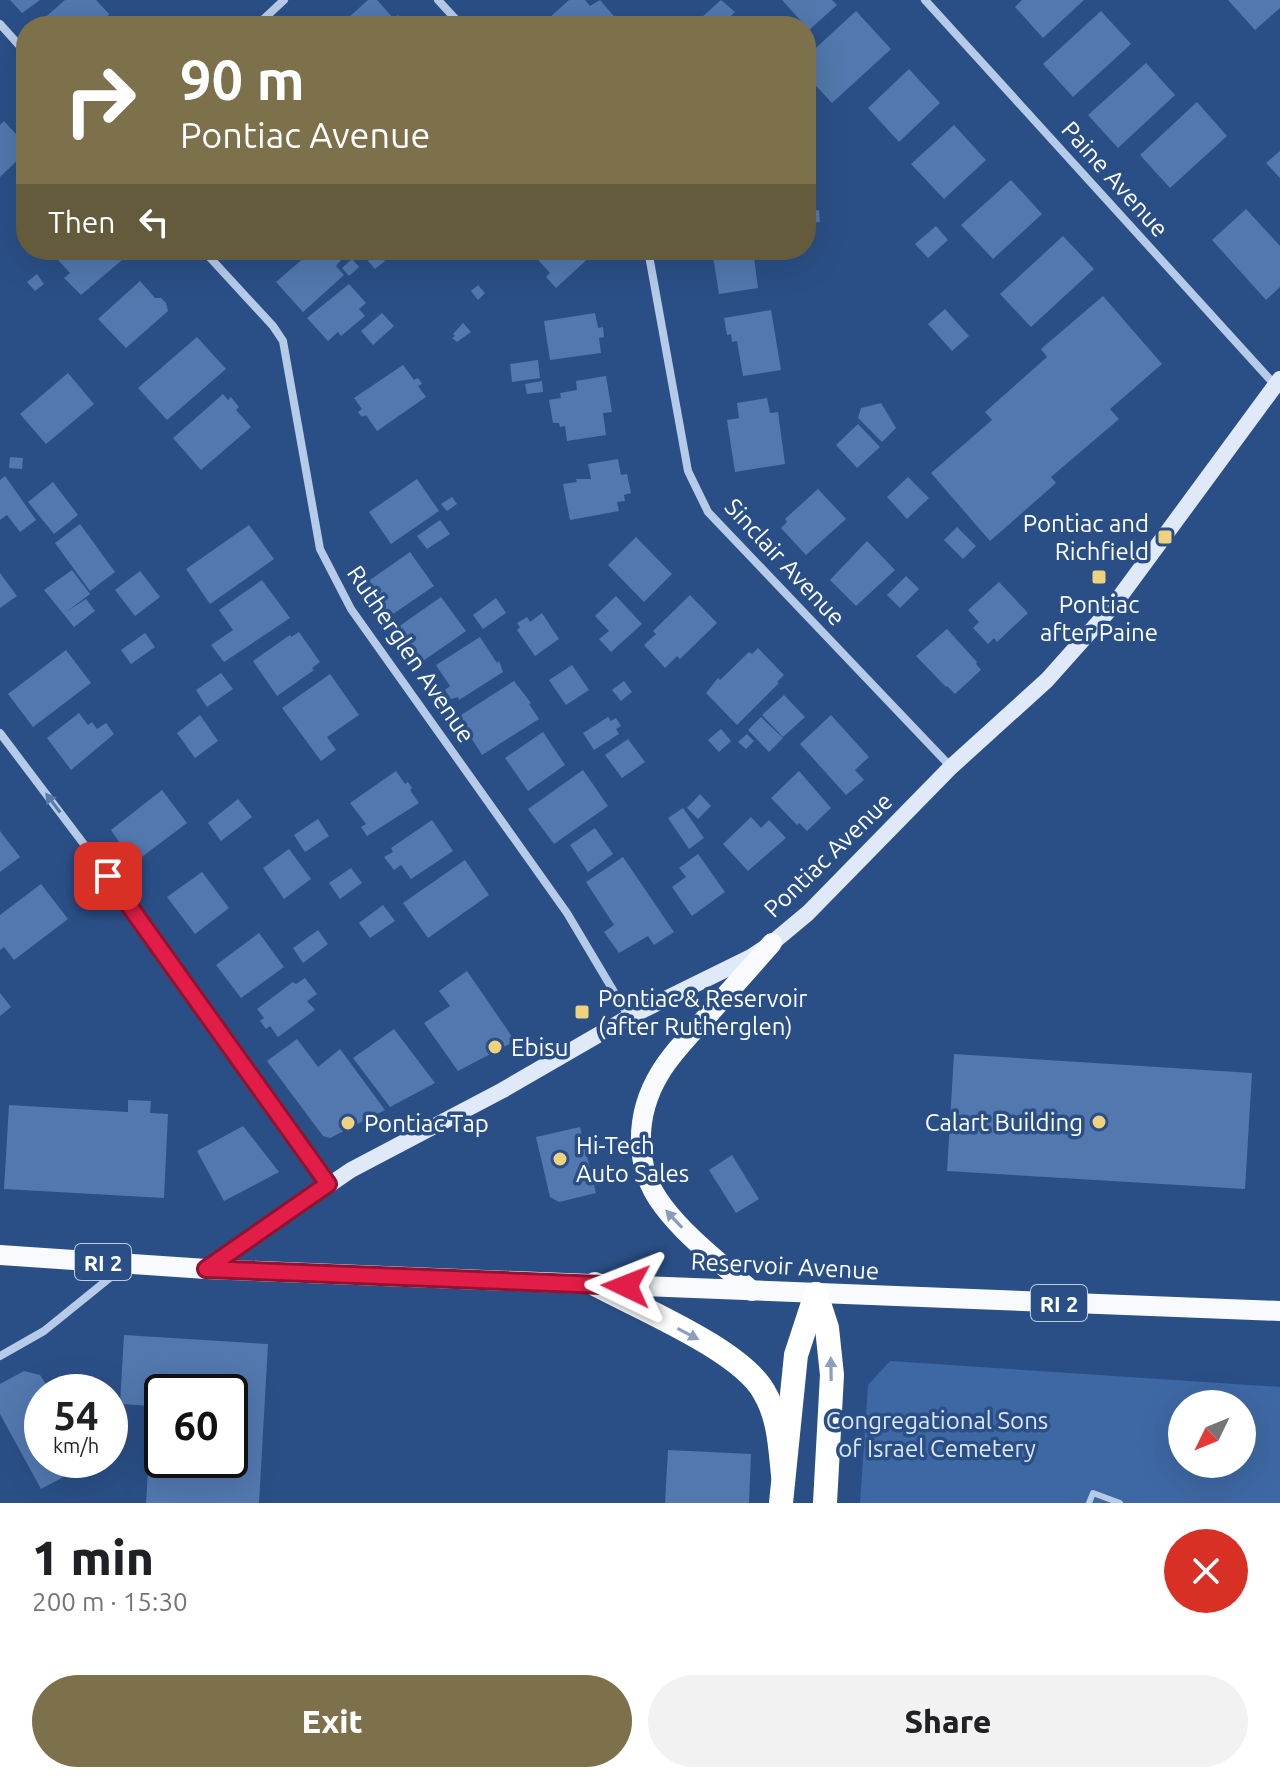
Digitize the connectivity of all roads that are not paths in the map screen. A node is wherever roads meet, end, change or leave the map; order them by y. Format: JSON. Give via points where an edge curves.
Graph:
{"nodes":[{"id":1,"x":284,"y":0,"type":"edge"},
{"id":2,"x":438,"y":0,"type":"edge"},
{"id":3,"x":925,"y":0,"type":"edge"},
{"id":4,"x":267,"y":16,"type":"edge"},
{"id":5,"x":453,"y":16,"type":"edge"},
{"id":6,"x":0,"y":24,"type":"edge"},
{"id":7,"x":16,"y":42,"type":"edge"},
{"id":8,"x":212,"y":260,"type":"edge"},
{"id":9,"x":650,"y":260,"type":"edge"},
{"id":10,"x":1278,"y":382,"type":"edge"},
{"id":11,"x":0,"y":733,"type":"edge"},
{"id":12,"x":951,"y":767,"type":"junction"},
{"id":13,"x":772,"y":943,"type":"junction"},
{"id":14,"x":629,"y":1017,"type":"junction"},
{"id":15,"x":328,"y":1184,"type":"junction"},
{"id":16,"x":0,"y":1255,"type":"edge"},
{"id":17,"x":128,"y":1263,"type":"junction"},
{"id":18,"x":206,"y":1269,"type":"junction"},
{"id":19,"x":595,"y":1284,"type":"junction"},
{"id":20,"x":752,"y":1291,"type":"junction"},
{"id":21,"x":816,"y":1294,"type":"junction"},
{"id":22,"x":1280,"y":1311,"type":"edge"},
{"id":23,"x":0,"y":1356,"type":"edge"},
{"id":24,"x":783,"y":1475,"type":"junction"},
{"id":25,"x":781,"y":1503,"type":"edge"},
{"id":26,"x":825,"y":1503,"type":"edge"},
{"id":27,"x":1089,"y":1503,"type":"edge"},
{"id":28,"x":1120,"y":1503,"type":"edge"}],
"edges":[{"from":1,"to":4,"type":"street"},
{"from":2,"to":5,"type":"street"},
{"from":3,"to":10,"type":"street","name":"Paine Avenue"},
{"from":6,"to":7,"type":"street"},
{"from":8,"to":14,"type":"street","name":"Rutherglen Avenue","via":[[283,341],[320,549],[333,578],[567,913]]},
{"from":9,"to":12,"type":"street","name":"Sinclair Avenue","via":[[688,471],[708,512]]},
{"from":10,"to":12,"type":"main road","name":"Pontiac Avenue","via":[[1113,606],[1047,680]]},
{"from":15,"to":11,"type":"street","one_way":true},
{"from":12,"to":13,"type":"main road","name":"Pontiac Avenue"},
{"from":13,"to":14,"type":"main road","name":"Pontiac Avenue"},
{"from":20,"to":13,"type":"main road","one_way":true,"via":[[662,1205],[644,1168],[642,1125],[661,1071]]},
{"from":14,"to":15,"type":"main road","name":"Pontiac Avenue"},
{"from":15,"to":18,"type":"main road","name":"Pontiac Avenue"},
{"from":16,"to":17,"type":"main road","name":"Reservoir Avenue","number":"RI 2"},
{"from":17,"to":18,"type":"main road","name":"Reservoir Avenue","number":"RI 2"},
{"from":17,"to":23,"type":"street","via":[[44,1331]]},
{"from":18,"to":19,"type":"main road","name":"Reservoir Avenue","number":"RI 2"},
{"from":19,"to":20,"type":"main road","name":"Reservoir Avenue","number":"RI 2"},
{"from":19,"to":24,"type":"highway","one_way":true,"via":[[726,1354],[755,1378],[776,1423]]},
{"from":20,"to":21,"type":"main road","name":"Reservoir Avenue","number":"RI 2"},
{"from":21,"to":22,"type":"main road","name":"Reservoir Avenue","number":"RI 2"},
{"from":21,"to":24,"type":"highway","via":[[796,1355]]},
{"from":26,"to":21,"type":"highway","one_way":true,"via":[[832,1375],[827,1328]]},
{"from":24,"to":25,"type":"highway"},
{"from":27,"to":28,"type":"lane","via":[[1093,1493]]}]}
